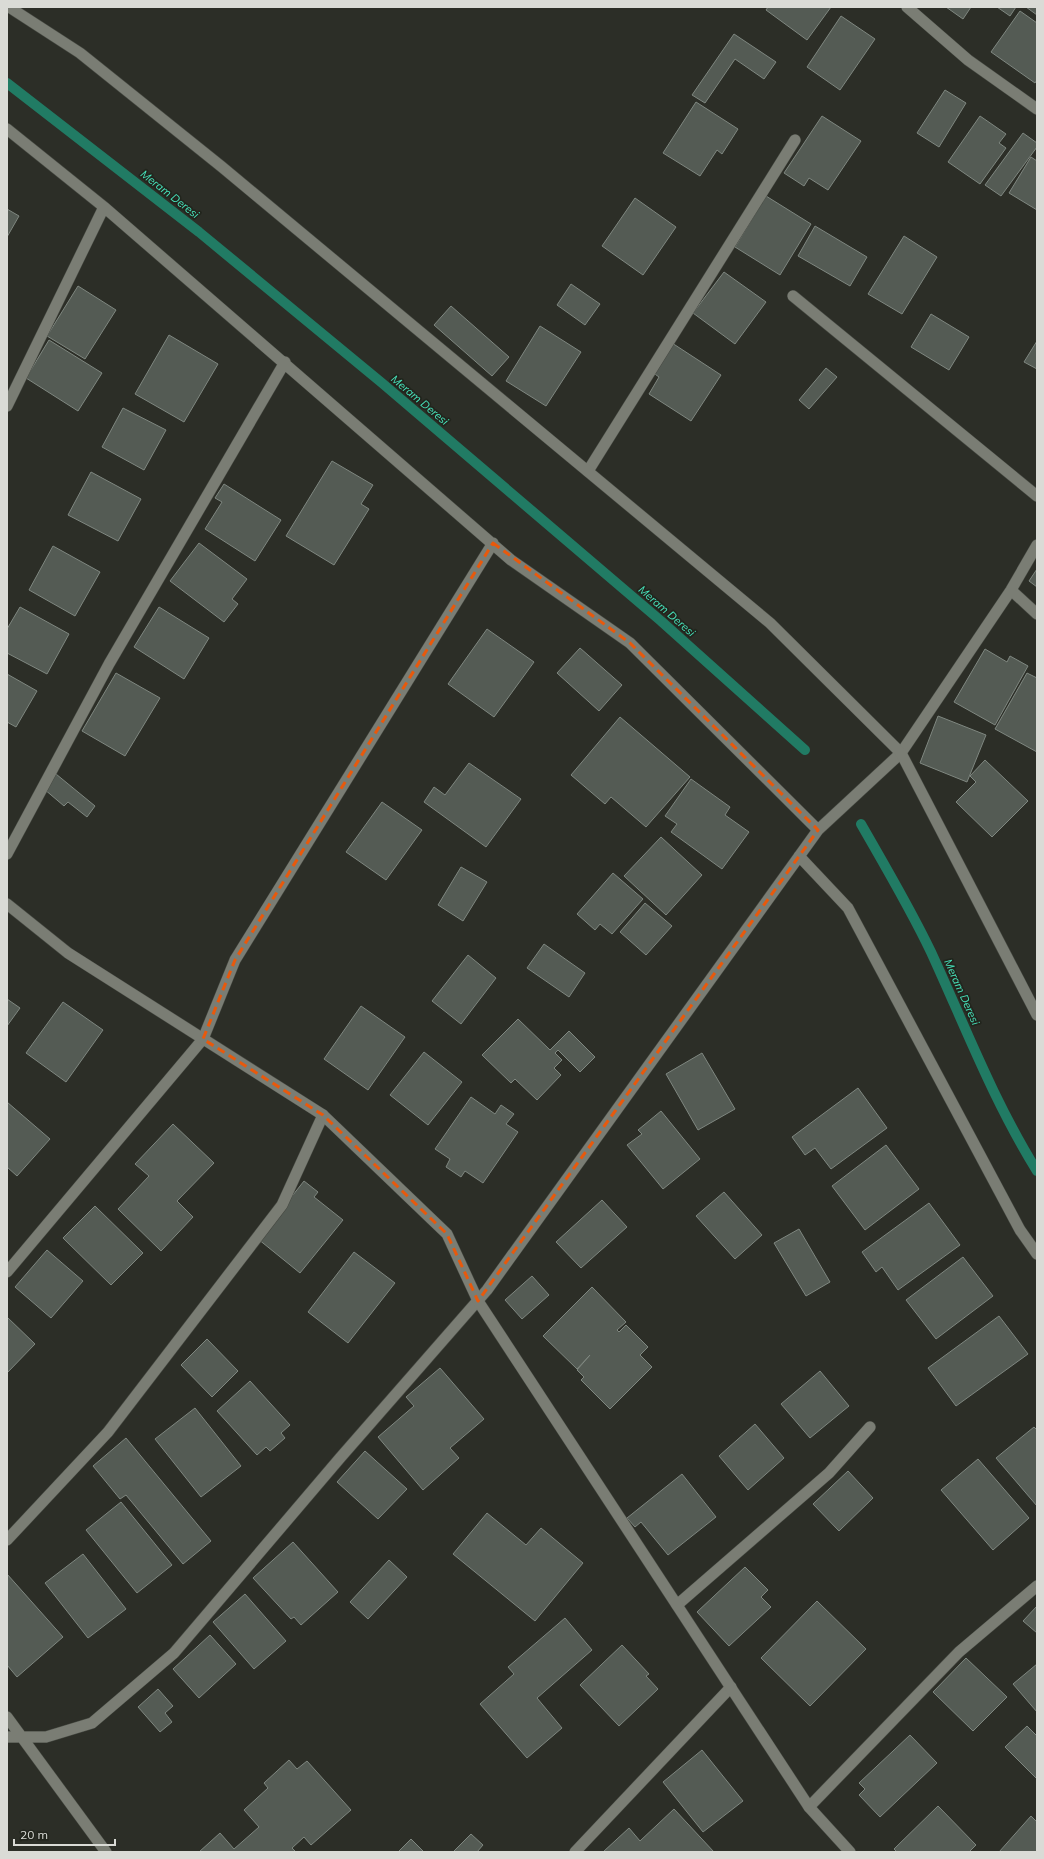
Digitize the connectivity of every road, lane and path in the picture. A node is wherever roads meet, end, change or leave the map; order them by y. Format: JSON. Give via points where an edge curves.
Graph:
{"nodes":[{"id":1,"x":9,"y":7,"type":"edge"},
{"id":2,"x":907,"y":7,"type":"edge"},
{"id":3,"x":1037,"y":109,"type":"edge"},
{"id":4,"x":7,"y":129,"type":"edge"},
{"id":5,"x":795,"y":140,"type":"dead end"},
{"id":6,"x":104,"y":207,"type":"junction"},
{"id":7,"x":793,"y":296,"type":"dead end"},
{"id":8,"x":285,"y":362,"type":"junction"},
{"id":9,"x":7,"y":406,"type":"edge"},
{"id":10,"x":588,"y":471,"type":"junction"},
{"id":11,"x":1037,"y":496,"type":"edge"},
{"id":12,"x":493,"y":543,"type":"junction"},
{"id":13,"x":1037,"y":545,"type":"edge"},
{"id":14,"x":1012,"y":590,"type":"junction"},
{"id":15,"x":1037,"y":614,"type":"edge"},
{"id":16,"x":901,"y":753,"type":"junction"},
{"id":17,"x":818,"y":830,"type":"junction"},
{"id":18,"x":7,"y":854,"type":"edge"},
{"id":19,"x":799,"y":856,"type":"junction"},
{"id":20,"x":7,"y":904,"type":"edge"},
{"id":21,"x":1036,"y":1009,"type":"edge"},
{"id":22,"x":203,"y":1039,"type":"junction"},
{"id":23,"x":323,"y":1115,"type":"junction"},
{"id":24,"x":1037,"y":1254,"type":"edge"},
{"id":25,"x":8,"y":1268,"type":"edge"},
{"id":26,"x":478,"y":1301,"type":"junction"},
{"id":27,"x":870,"y":1427,"type":"dead end"},
{"id":28,"x":7,"y":1540,"type":"edge"},
{"id":29,"x":1037,"y":1586,"type":"edge"},
{"id":30,"x":677,"y":1605,"type":"junction"},
{"id":31,"x":731,"y":1687,"type":"junction"},
{"id":32,"x":7,"y":1717,"type":"edge"},
{"id":33,"x":7,"y":1737,"type":"edge"},
{"id":34,"x":24,"y":1737,"type":"junction"},
{"id":35,"x":809,"y":1807,"type":"junction"},
{"id":36,"x":106,"y":1852,"type":"edge"},
{"id":37,"x":575,"y":1852,"type":"edge"},
{"id":38,"x":850,"y":1852,"type":"edge"}],
"edges":[{"from":1,"to":10,"type":"street","via":[[80,53],[222,167]]},
{"from":2,"to":3,"type":"street","via":[[968,60]]},
{"from":4,"to":6,"type":"street"},
{"from":5,"to":10,"type":"street"},
{"from":6,"to":8,"type":"street"},
{"from":6,"to":9,"type":"street"},
{"from":7,"to":11,"type":"street"},
{"from":8,"to":12,"type":"street"},
{"from":8,"to":18,"type":"street","via":[[109,664]]},
{"from":10,"to":16,"type":"street","via":[[770,623]]},
{"from":12,"to":17,"type":"street","via":[[511,560],[630,643]]},
{"from":12,"to":22,"type":"street","via":[[235,960]]},
{"from":13,"to":14,"type":"street"},
{"from":14,"to":15,"type":"street"},
{"from":14,"to":16,"type":"street"},
{"from":16,"to":17,"type":"street"},
{"from":16,"to":21,"type":"street"},
{"from":17,"to":19,"type":"street"},
{"from":19,"to":24,"type":"street","via":[[848,908],[1020,1230]]},
{"from":19,"to":26,"type":"street"},
{"from":20,"to":22,"type":"street","via":[[68,953]]},
{"from":22,"to":23,"type":"street"},
{"from":22,"to":25,"type":"street"},
{"from":23,"to":26,"type":"street","via":[[447,1234]]},
{"from":23,"to":28,"type":"street","via":[[282,1205],[108,1432]]},
{"from":26,"to":30,"type":"street"},
{"from":26,"to":34,"type":"street","via":[[174,1653],[92,1723],[46,1737]]},
{"from":27,"to":30,"type":"street","via":[[829,1473]]},
{"from":29,"to":35,"type":"street","via":[[959,1652]]},
{"from":30,"to":31,"type":"street"},
{"from":31,"to":35,"type":"street"},
{"from":31,"to":37,"type":"street"},
{"from":32,"to":34,"type":"street"},
{"from":33,"to":34,"type":"street"},
{"from":34,"to":36,"type":"street"},
{"from":35,"to":38,"type":"street"}]}
